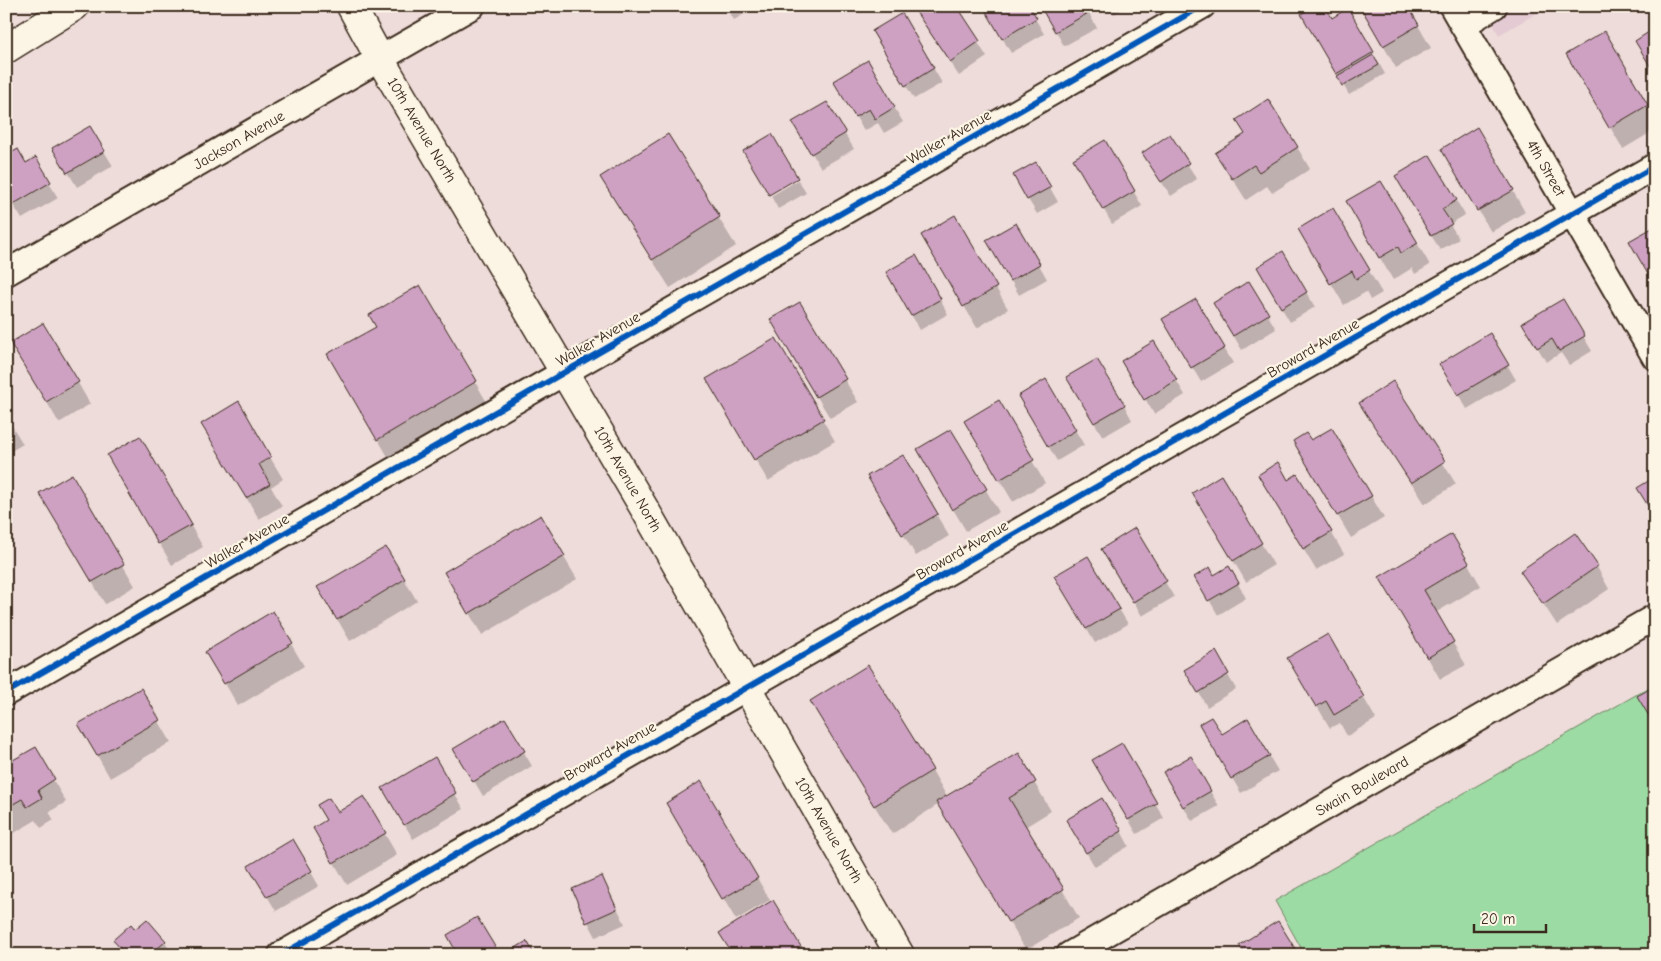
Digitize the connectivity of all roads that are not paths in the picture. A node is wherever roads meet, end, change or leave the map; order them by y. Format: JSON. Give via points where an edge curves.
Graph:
{"nodes":[{"id":1,"x":76,"y":6,"type":"edge"},
{"id":2,"x":351,"y":6,"type":"edge"},
{"id":3,"x":472,"y":6,"type":"edge"},
{"id":4,"x":1202,"y":6,"type":"edge"},
{"id":5,"x":1494,"y":6,"type":"edge"},
{"id":6,"x":1457,"y":16,"type":"edge"},
{"id":7,"x":6,"y":49,"type":"edge"},
{"id":8,"x":380,"y":59,"type":"junction"},
{"id":9,"x":1655,"y":166,"type":"edge"},
{"id":10,"x":1572,"y":214,"type":"junction"},
{"id":11,"x":6,"y":274,"type":"edge"},
{"id":12,"x":1655,"y":356,"type":"edge"},
{"id":13,"x":565,"y":372,"type":"junction"},
{"id":14,"x":1655,"y":617,"type":"edge"},
{"id":15,"x":748,"y":687,"type":"junction"},
{"id":16,"x":6,"y":693,"type":"edge"},
{"id":17,"x":281,"y":955,"type":"edge"},
{"id":18,"x":900,"y":955,"type":"edge"},
{"id":19,"x":1069,"y":955,"type":"edge"}],
"edges":[{"from":1,"to":7,"type":"street"},
{"from":2,"to":8,"type":"street","name":"10th Avenue North"},
{"from":3,"to":8,"type":"street","name":"Jackson Avenue"},
{"from":4,"to":13,"type":"street","name":"Walker Avenue"},
{"from":5,"to":6,"type":"street"},
{"from":6,"to":10,"type":"street","name":"4th Street"},
{"from":8,"to":11,"type":"street","name":"Jackson Avenue"},
{"from":8,"to":13,"type":"street","name":"10th Avenue North"},
{"from":9,"to":10,"type":"street","name":"Broward Avenue"},
{"from":10,"to":12,"type":"street","name":"4th Street"},
{"from":10,"to":15,"type":"street","name":"Broward Avenue"},
{"from":13,"to":15,"type":"street","name":"10th Avenue North"},
{"from":13,"to":16,"type":"street","name":"Walker Avenue"},
{"from":14,"to":19,"type":"street","name":"Swain Boulevard"},
{"from":15,"to":17,"type":"street","name":"Broward Avenue"},
{"from":15,"to":18,"type":"street","name":"10th Avenue North"}]}
